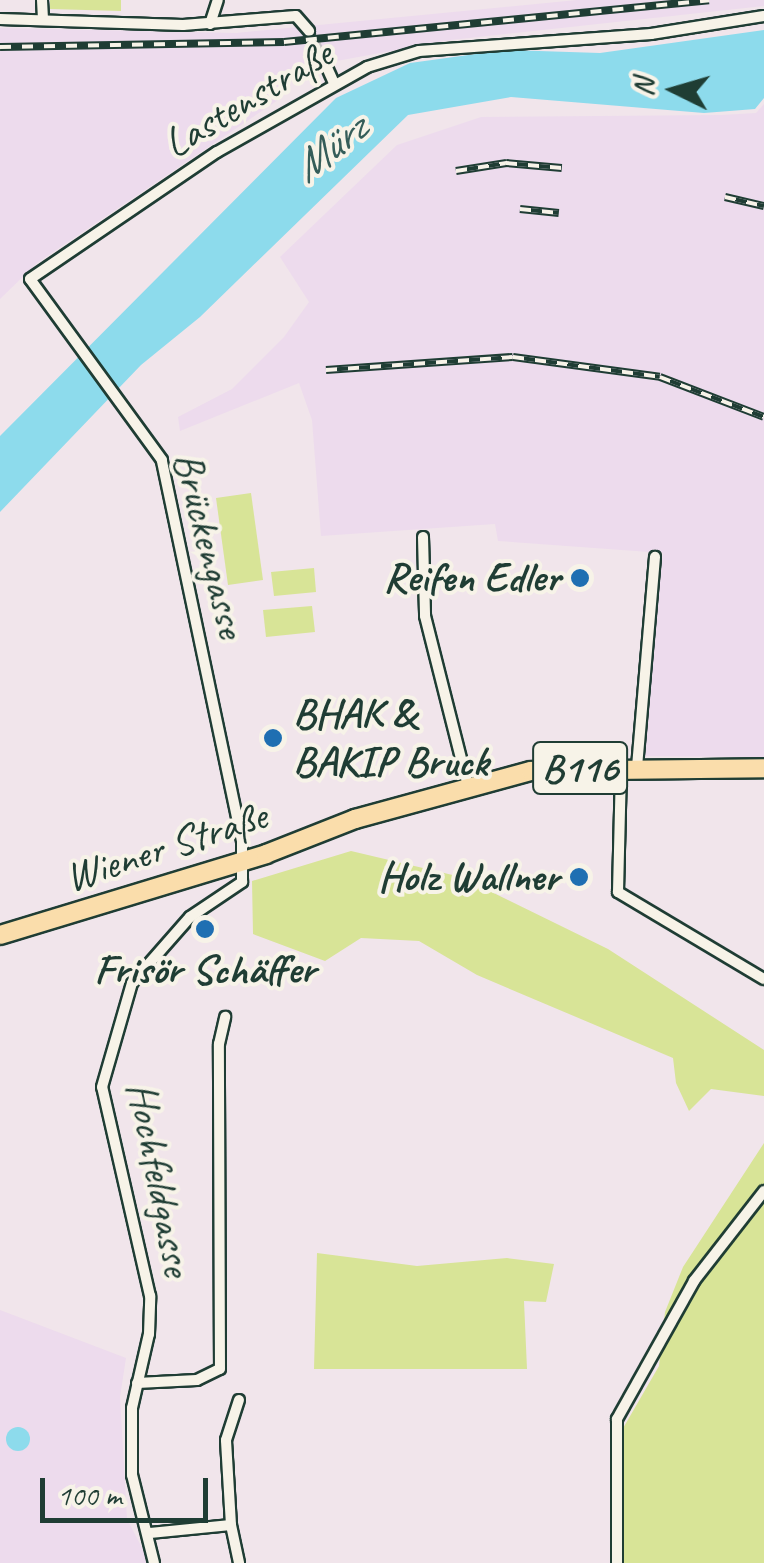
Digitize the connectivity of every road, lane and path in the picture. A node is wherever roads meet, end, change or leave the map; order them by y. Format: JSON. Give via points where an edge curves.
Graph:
{"nodes":[{"id":1,"x":42,"y":0,"type":"edge"},
{"id":2,"x":218,"y":0,"type":"edge"},
{"id":3,"x":764,"y":16,"type":"edge"},
{"id":4,"x":0,"y":19,"type":"edge"},
{"id":5,"x":43,"y":20,"type":"junction"},
{"id":6,"x":210,"y":24,"type":"junction"},
{"id":7,"x":309,"y":31,"type":"dead end"},
{"id":8,"x":325,"y":63,"type":"tunnel mouth"},
{"id":9,"x":333,"y":81,"type":"junction"},
{"id":10,"x":30,"y":280,"type":"joint"},
{"id":11,"x":422,"y":536,"type":"dead end"},
{"id":12,"x":655,"y":556,"type":"dead end"},
{"id":13,"x":629,"y":767,"type":"junction"},
{"id":14,"x":764,"y":768,"type":"edge"},
{"id":15,"x":468,"y":786,"type":"junction"},
{"id":16,"x":244,"y":862,"type":"junction"},
{"id":17,"x":0,"y":935,"type":"edge"},
{"id":18,"x":764,"y":979,"type":"edge"},
{"id":19,"x":225,"y":1017,"type":"dead end"},
{"id":20,"x":764,"y":1191,"type":"edge"},
{"id":21,"x":137,"y":1383,"type":"junction"},
{"id":22,"x":239,"y":1400,"type":"dead end"},
{"id":23,"x":230,"y":1525,"type":"junction"},
{"id":24,"x":150,"y":1533,"type":"junction"},
{"id":25,"x":154,"y":1563,"type":"edge"},
{"id":26,"x":239,"y":1563,"type":"edge"},
{"id":27,"x":618,"y":1563,"type":"edge"}],
"edges":[{"from":1,"to":5,"type":"street"},
{"from":2,"to":6,"type":"street"},
{"from":3,"to":9,"type":"street","name":"Lastenstraße","via":[[651,34],[419,51]]},
{"from":4,"to":5,"type":"street"},
{"from":5,"to":6,"type":"street"},
{"from":6,"to":7,"type":"street","via":[[296,16]]},
{"from":8,"to":9,"type":"street"},
{"from":9,"to":10,"type":"street","name":"Lastenstraße"},
{"from":10,"to":16,"type":"street","name":"Brückengasse","via":[[162,460]]},
{"from":11,"to":15,"type":"street","via":[[425,616]]},
{"from":12,"to":13,"type":"street"},
{"from":13,"to":14,"type":"main road","name":"Wiener Straße","number":"B116"},
{"from":13,"to":15,"type":"main road","name":"Wiener Straße","number":"B116","via":[[531,772]]},
{"from":13,"to":18,"type":"street","via":[[618,892]]},
{"from":15,"to":16,"type":"main road","name":"Wiener Straße","number":"B116","via":[[354,819]]},
{"from":16,"to":17,"type":"main road","name":"Wiener Straße","number":"B116"},
{"from":16,"to":21,"type":"street","name":"Hochfeldgasse","via":[[242,882],[205,904],[144,964],[107,1052],[105,1116],[150,1296]]},
{"from":19,"to":21,"type":"street","name":"Hochfeldgasse","via":[[219,1044],[220,1369],[214,1377]]},
{"from":20,"to":27,"type":"street","via":[[694,1282],[616,1419]]},
{"from":21,"to":24,"type":"street","name":"Hochfeldgasse","via":[[132,1475],[138,1516]]},
{"from":22,"to":23,"type":"street","via":[[226,1440]]},
{"from":23,"to":24,"type":"street"},
{"from":23,"to":26,"type":"street"},
{"from":24,"to":25,"type":"street","name":"Hochfeldgasse"}]}
